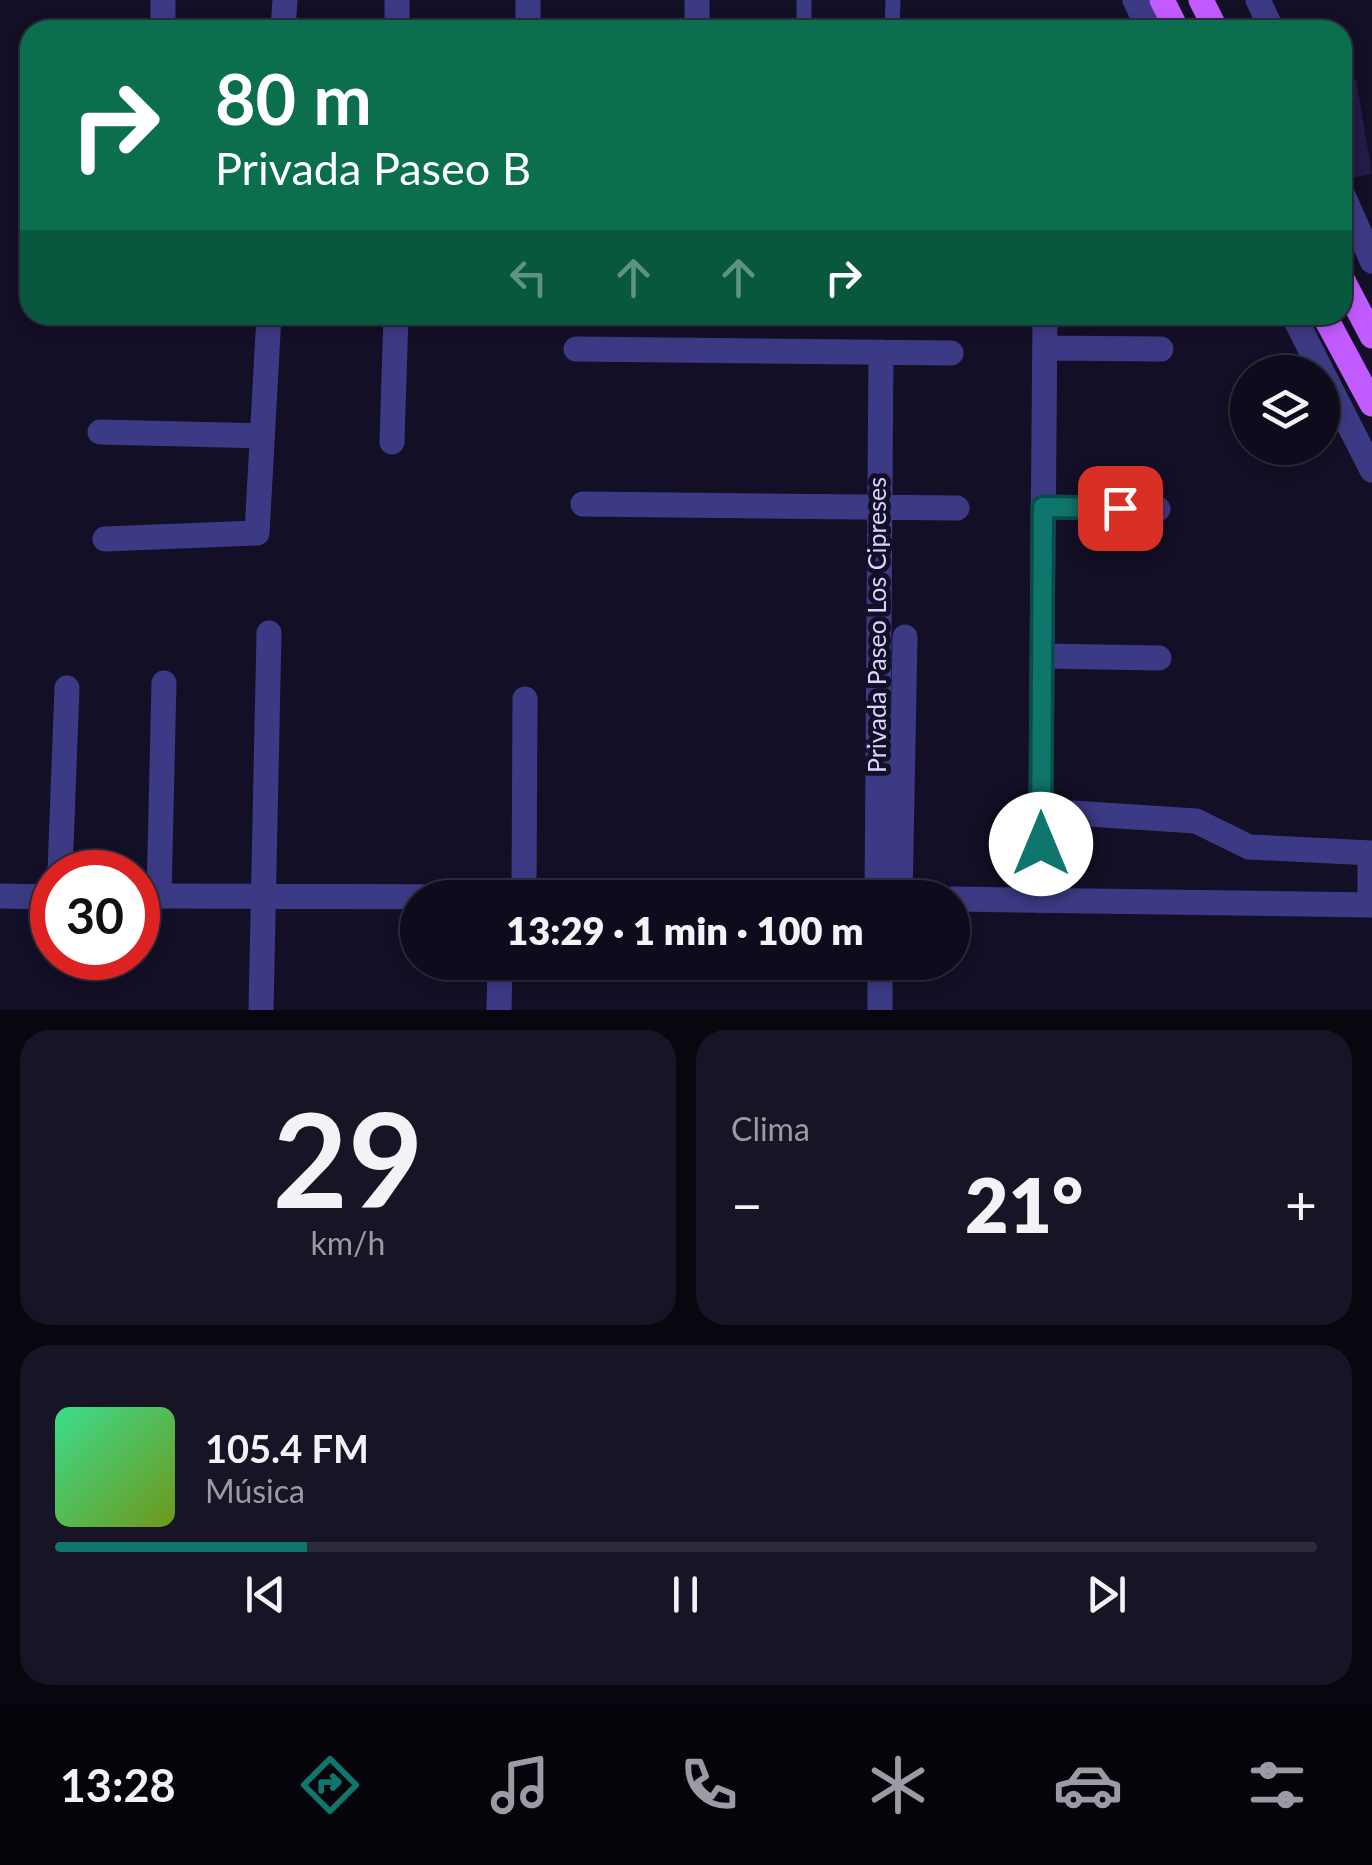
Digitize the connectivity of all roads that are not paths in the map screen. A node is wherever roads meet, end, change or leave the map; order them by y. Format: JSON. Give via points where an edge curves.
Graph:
{"nodes":[{"id":1,"x":1352,"y":216,"type":"edge"},
{"id":2,"x":1372,"y":261,"type":"edge"},
{"id":3,"x":1352,"y":298,"type":"edge"},
{"id":4,"x":268,"y":325,"type":"edge"},
{"id":5,"x":396,"y":325,"type":"edge"},
{"id":6,"x":1045,"y":325,"type":"edge"},
{"id":7,"x":1298,"y":325,"type":"edge"},
{"id":8,"x":1329,"y":325,"type":"edge"},
{"id":9,"x":1372,"y":336,"type":"edge"},
{"id":10,"x":1045,"y":348,"type":"junction"},
{"id":11,"x":576,"y":349,"type":"dead end"},
{"id":12,"x":1161,"y":349,"type":"dead end"},
{"id":13,"x":881,"y":352,"type":"junction"},
{"id":14,"x":950,"y":353,"type":"dead end"},
{"id":15,"x":1311,"y":355,"type":"edge"},
{"id":16,"x":1372,"y":404,"type":"edge"},
{"id":17,"x":1340,"y":414,"type":"edge"},
{"id":18,"x":100,"y":432,"type":"dead end"},
{"id":19,"x":262,"y":436,"type":"junction"},
{"id":20,"x":392,"y":442,"type":"dead end"},
{"id":21,"x":1372,"y":470,"type":"edge"},
{"id":22,"x":582,"y":504,"type":"dead end"},
{"id":23,"x":1043,"y":507,"type":"junction"},
{"id":24,"x":877,"y":508,"type":"junction"},
{"id":25,"x":957,"y":508,"type":"dead end"},
{"id":26,"x":1158,"y":509,"type":"dead end"},
{"id":27,"x":104,"y":539,"type":"dead end"},
{"id":28,"x":269,"y":633,"type":"dead end"},
{"id":29,"x":905,"y":637,"type":"dead end"},
{"id":30,"x":1042,"y":656,"type":"junction"},
{"id":31,"x":1159,"y":658,"type":"dead end"},
{"id":32,"x":164,"y":683,"type":"dead end"},
{"id":33,"x":67,"y":688,"type":"dead end"},
{"id":34,"x":525,"y":698,"type":"dead end"},
{"id":35,"x":1041,"y":811,"type":"junction"},
{"id":36,"x":61,"y":850,"type":"edge"},
{"id":37,"x":151,"y":850,"type":"edge"},
{"id":38,"x":1371,"y":853,"type":"edge"},
{"id":39,"x":510,"y":880,"type":"edge"},
{"id":40,"x":876,"y":880,"type":"edge"},
{"id":41,"x":900,"y":880,"type":"edge"},
{"id":42,"x":0,"y":896,"type":"edge"},
{"id":43,"x":160,"y":896,"type":"edge"},
{"id":44,"x":263,"y":896,"type":"junction"},
{"id":45,"x":400,"y":896,"type":"edge"},
{"id":46,"x":30,"y":897,"type":"edge"},
{"id":47,"x":970,"y":899,"type":"edge"},
{"id":48,"x":1040,"y":901,"type":"junction"},
{"id":49,"x":1371,"y":905,"type":"edge"},
{"id":50,"x":500,"y":980,"type":"edge"},
{"id":51,"x":880,"y":980,"type":"edge"},
{"id":52,"x":261,"y":1010,"type":"edge"},
{"id":53,"x":499,"y":1010,"type":"edge"},
{"id":54,"x":880,"y":1010,"type":"edge"}],
"edges":[{"from":1,"to":2,"type":"street"},
{"from":3,"to":9,"type":"main road"},
{"from":4,"to":19,"type":"street"},
{"from":5,"to":20,"type":"street"},
{"from":6,"to":10,"type":"street"},
{"from":7,"to":15,"type":"street"},
{"from":8,"to":16,"type":"main road"},
{"from":10,"to":12,"type":"street"},
{"from":10,"to":23,"type":"street"},
{"from":11,"to":13,"type":"street"},
{"from":13,"to":14,"type":"street"},
{"from":13,"to":24,"type":"street","name":"Privada Paseo Los Cipreses"},
{"from":17,"to":21,"type":"street"},
{"from":18,"to":19,"type":"street"},
{"from":19,"to":27,"type":"street","via":[[257,533]]},
{"from":22,"to":24,"type":"street"},
{"from":23,"to":26,"type":"street"},
{"from":23,"to":30,"type":"street"},
{"from":24,"to":25,"type":"street"},
{"from":24,"to":40,"type":"street","name":"Privada Paseo Los Cipreses"},
{"from":28,"to":44,"type":"street"},
{"from":29,"to":41,"type":"street"},
{"from":30,"to":31,"type":"street"},
{"from":30,"to":35,"type":"street"},
{"from":32,"to":37,"type":"street"},
{"from":33,"to":36,"type":"street"},
{"from":34,"to":39,"type":"street"},
{"from":35,"to":38,"type":"street","via":[[1196,820],[1249,847]]},
{"from":35,"to":48,"type":"street"},
{"from":38,"to":49,"type":"street"},
{"from":42,"to":46,"type":"street"},
{"from":43,"to":44,"type":"street"},
{"from":44,"to":45,"type":"street"},
{"from":44,"to":52,"type":"street"},
{"from":47,"to":48,"type":"street"},
{"from":48,"to":49,"type":"street"},
{"from":50,"to":53,"type":"street"},
{"from":51,"to":54,"type":"street"}]}
